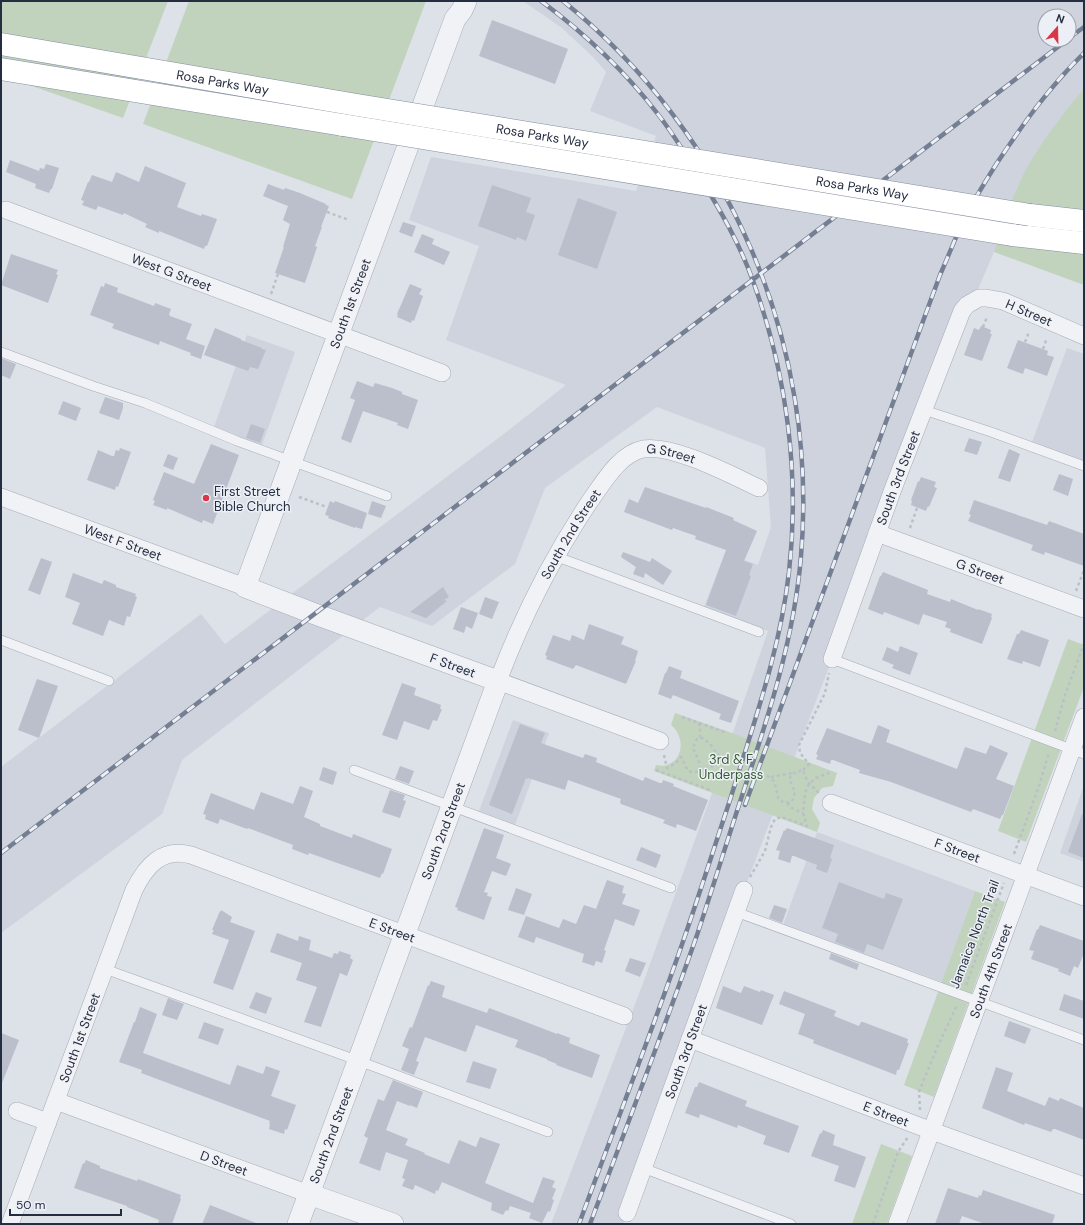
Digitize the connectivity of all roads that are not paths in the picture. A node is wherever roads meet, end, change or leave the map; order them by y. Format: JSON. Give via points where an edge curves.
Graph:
{"nodes":[{"id":1,"x":466,"y":1,"type":"edge"},
{"id":2,"x":455,"y":10,"type":"edge"},
{"id":3,"x":1,"y":44,"type":"edge"},
{"id":4,"x":1,"y":68,"type":"edge"},
{"id":5,"x":6,"y":210,"type":"dead end"},
{"id":6,"x":1084,"y":221,"type":"edge"},
{"id":7,"x":1084,"y":243,"type":"edge"},
{"id":8,"x":973,"y":301,"type":"joint"},
{"id":9,"x":338,"y":334,"type":"junction"},
{"id":10,"x":1084,"y":336,"type":"edge"},
{"id":11,"x":1,"y":352,"type":"edge"},
{"id":12,"x":442,"y":373,"type":"dead end"},
{"id":13,"x":924,"y":410,"type":"junction"},
{"id":14,"x":626,"y":458,"type":"joint"},
{"id":15,"x":292,"y":462,"type":"junction"},
{"id":16,"x":1084,"y":466,"type":"edge"},
{"id":17,"x":759,"y":488,"type":"dead end"},
{"id":18,"x":387,"y":496,"type":"dead end"},
{"id":19,"x":1,"y":497,"type":"edge"},
{"id":20,"x":877,"y":533,"type":"junction"},
{"id":21,"x":555,"y":556,"type":"junction"},
{"id":22,"x":245,"y":587,"type":"junction"},
{"id":23,"x":1079,"y":602,"type":"edge"},
{"id":24,"x":758,"y":632,"type":"dead end"},
{"id":25,"x":1,"y":640,"type":"edge"},
{"id":26,"x":832,"y":659,"type":"joint"},
{"id":27,"x":109,"y":681,"type":"dead end"},
{"id":28,"x":498,"y":681,"type":"junction"},
{"id":29,"x":1084,"y":717,"type":"edge"},
{"id":30,"x":660,"y":741,"type":"road end"},
{"id":31,"x":1078,"y":752,"type":"edge"},
{"id":32,"x":354,"y":770,"type":"dead end"},
{"id":33,"x":831,"y":803,"type":"road end"},
{"id":34,"x":452,"y":807,"type":"junction"},
{"id":35,"x":160,"y":858,"type":"joint"},
{"id":36,"x":1026,"y":876,"type":"junction"},
{"id":37,"x":671,"y":888,"type":"dead end"},
{"id":38,"x":744,"y":890,"type":"road end"},
{"id":39,"x":1084,"y":897,"type":"edge"},
{"id":40,"x":736,"y":912,"type":"junction"},
{"id":41,"x":405,"y":934,"type":"junction"},
{"id":42,"x":105,"y":969,"type":"junction"},
{"id":43,"x":979,"y":1002,"type":"junction"},
{"id":44,"x":624,"y":1016,"type":"dead end"},
{"id":45,"x":690,"y":1040,"type":"junction"},
{"id":46,"x":1084,"y":1040,"type":"edge"},
{"id":47,"x":359,"y":1061,"type":"junction"},
{"id":48,"x":56,"y":1101,"type":"junction"},
{"id":49,"x":17,"y":1111,"type":"dead end"},
{"id":50,"x":48,"y":1122,"type":"junction"},
{"id":51,"x":932,"y":1131,"type":"junction"},
{"id":52,"x":548,"y":1132,"type":"dead end"},
{"id":53,"x":644,"y":1168,"type":"junction"},
{"id":54,"x":1084,"y":1186,"type":"edge"},
{"id":55,"x":309,"y":1194,"type":"junction"},
{"id":56,"x":628,"y":1213,"type":"dead end"},
{"id":57,"x":10,"y":1224,"type":"edge"},
{"id":58,"x":298,"y":1224,"type":"edge"},
{"id":59,"x":393,"y":1224,"type":"edge"},
{"id":60,"x":791,"y":1224,"type":"edge"},
{"id":61,"x":897,"y":1224,"type":"edge"}],
"edges":[{"from":1,"to":2,"type":"street","name":"South 1st Street","via":[[462,10]]},
{"from":2,"to":9,"type":"street","name":"South 1st Street"},
{"from":3,"to":6,"type":"highway","name":"Rosa Parks Way","bridge":true,"via":[[1030,215]]},
{"from":4,"to":7,"type":"highway","name":"Rosa Parks Way","bridge":true,"via":[[1012,235]]},
{"from":5,"to":9,"type":"street","name":"West G Street"},
{"from":8,"to":10,"type":"street","name":"H Street","via":[[986,298],[1003,302]]},
{"from":8,"to":13,"type":"street","name":"South 3rd Street","via":[[962,311]]},
{"from":9,"to":12,"type":"street"},
{"from":9,"to":15,"type":"street","name":"South 1st Street"},
{"from":11,"to":15,"type":"lane","via":[[144,403]]},
{"from":13,"to":16,"type":"lane"},
{"from":13,"to":20,"type":"street","name":"South 3rd Street"},
{"from":14,"to":17,"type":"street","name":"G Street","via":[[642,450],[665,450],[720,470]]},
{"from":14,"to":21,"type":"street","name":"South 2nd Street","via":[[610,474]]},
{"from":15,"to":18,"type":"lane"},
{"from":15,"to":22,"type":"street","name":"South 1st Street"},
{"from":19,"to":22,"type":"street","name":"West F Street"},
{"from":20,"to":23,"type":"street","name":"G Street"},
{"from":20,"to":26,"type":"street","name":"South 3rd Street"},
{"from":21,"to":24,"type":"lane"},
{"from":21,"to":28,"type":"street","name":"South 2nd Street","via":[[525,615]]},
{"from":22,"to":28,"type":"street","name":"F Street"},
{"from":25,"to":27,"type":"lane"},
{"from":26,"to":31,"type":"lane"},
{"from":28,"to":30,"type":"street","name":"F Street"},
{"from":28,"to":34,"type":"street","name":"South 2nd Street"},
{"from":29,"to":31,"type":"street","name":"South 4th Street"},
{"from":31,"to":36,"type":"street","name":"South 4th Street"},
{"from":32,"to":34,"type":"lane"},
{"from":33,"to":36,"type":"street","name":"F Street"},
{"from":34,"to":37,"type":"lane"},
{"from":34,"to":41,"type":"street","name":"South 2nd Street"},
{"from":35,"to":41,"type":"street","name":"E Street","via":[[178,852],[191,855]]},
{"from":35,"to":42,"type":"street","name":"South 1st Street","via":[[148,868],[134,890]]},
{"from":36,"to":39,"type":"street","name":"F Street"},
{"from":36,"to":43,"type":"street","name":"South 4th Street"},
{"from":38,"to":40,"type":"street","name":"South 3rd Street"},
{"from":40,"to":43,"type":"lane"},
{"from":40,"to":45,"type":"street","name":"South 3rd Street"},
{"from":41,"to":44,"type":"street","name":"E Street"},
{"from":41,"to":47,"type":"street","name":"South 2nd Street"},
{"from":42,"to":47,"type":"lane"},
{"from":42,"to":48,"type":"street","name":"South 1st Street"},
{"from":43,"to":46,"type":"lane"},
{"from":43,"to":51,"type":"street","name":"South 4th Street"},
{"from":45,"to":51,"type":"street","name":"E Street"},
{"from":45,"to":53,"type":"street","name":"South 3rd Street"},
{"from":47,"to":52,"type":"lane"},
{"from":47,"to":55,"type":"street","name":"South 2nd Street"},
{"from":48,"to":50,"type":"street","name":"South 1st Street"},
{"from":48,"to":55,"type":"street","name":"D Street"},
{"from":49,"to":50,"type":"street"},
{"from":50,"to":57,"type":"street","name":"South 1st Street"},
{"from":51,"to":54,"type":"street","name":"E Street"},
{"from":51,"to":61,"type":"street","name":"South 4th Street"},
{"from":53,"to":56,"type":"street","name":"South 3rd Street"},
{"from":53,"to":60,"type":"lane"},
{"from":55,"to":58,"type":"street","name":"South 2nd Street"},
{"from":55,"to":59,"type":"street","name":"D Street"}]}
